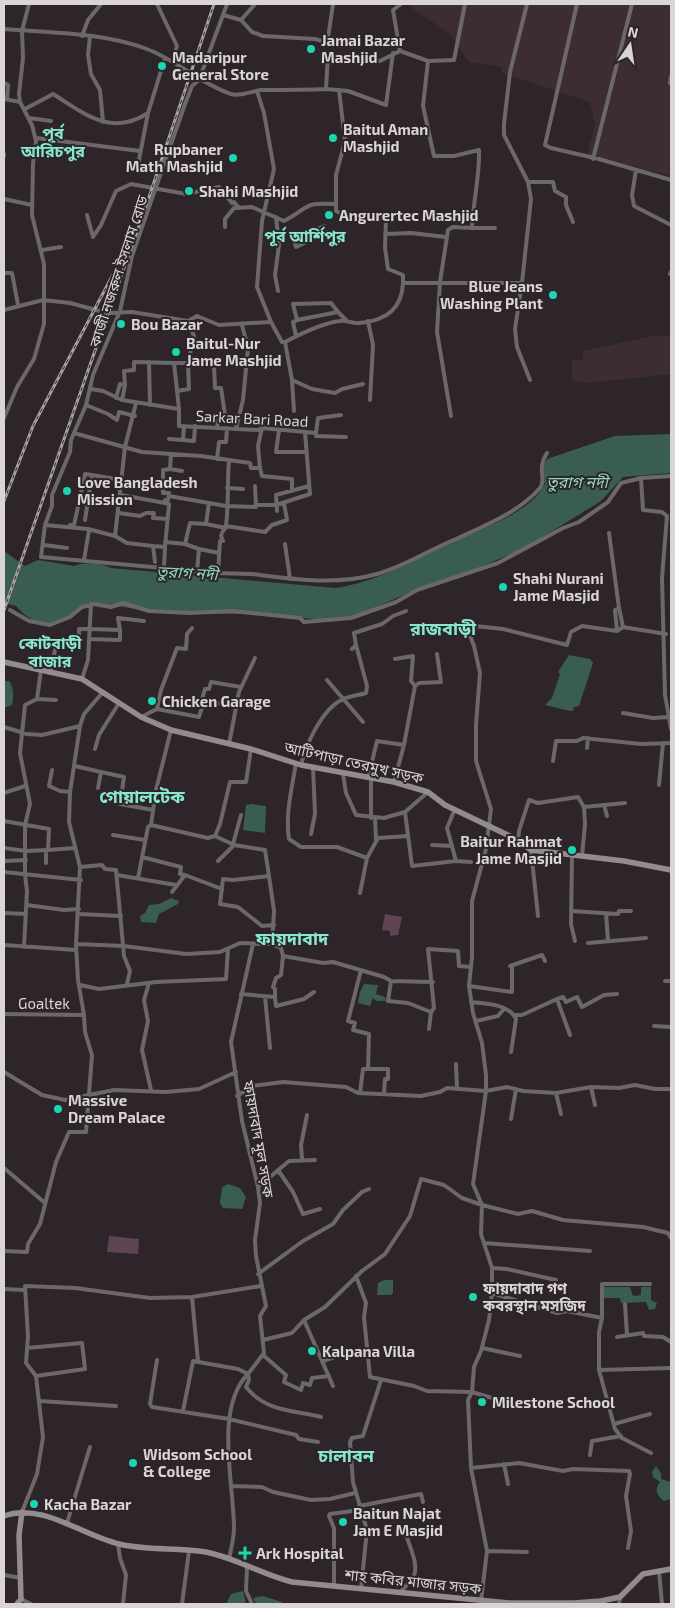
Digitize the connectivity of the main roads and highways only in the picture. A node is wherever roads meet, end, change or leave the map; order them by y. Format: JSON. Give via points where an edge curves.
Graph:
{"nodes":[{"id":1,"x":4,"y":662,"type":"edge"},
{"id":2,"x":671,"y":870,"type":"edge"},
{"id":3,"x":22,"y":1512,"type":"junction"},
{"id":4,"x":4,"y":1516,"type":"edge"},
{"id":5,"x":671,"y":1569,"type":"edge"},
{"id":6,"x":19,"y":1602,"type":"edge"},
{"id":7,"x":473,"y":1602,"type":"edge"},
{"id":8,"x":601,"y":1603,"type":"edge"},
{"id":9,"x":542,"y":1604,"type":"edge"},
{"id":10,"x":574,"y":1604,"type":"edge"}],
"edges":[{"from":1,"to":2,"type":"main road","name":"আটিপাড়া তেরমুখ সড়ক","via":[[82,679],[141,717],[171,730],[299,764],[394,782],[428,792],[531,850]]},
{"from":3,"to":4,"type":"main road","name":"শাহ কবির মাজার সড়ক"},
{"from":3,"to":6,"type":"main road"},
{"from":3,"to":7,"type":"main road","name":"শাহ কবির মাজার সড়ক","via":[[67,1523],[118,1544],[229,1556],[247,1567],[292,1582]]},
{"from":5,"to":8,"type":"main road","name":"শাহ কবির মাজার সড়ক","via":[[638,1578],[620,1596]]},
{"from":7,"to":9,"type":"main road","name":"শাহ কবির মাজার সড়ক"},
{"from":8,"to":10,"type":"main road","name":"শাহ কবির মাজার সড়ক"},
{"from":9,"to":10,"type":"main road","name":"শাহ কবির মাজার সড়ক"}]}
